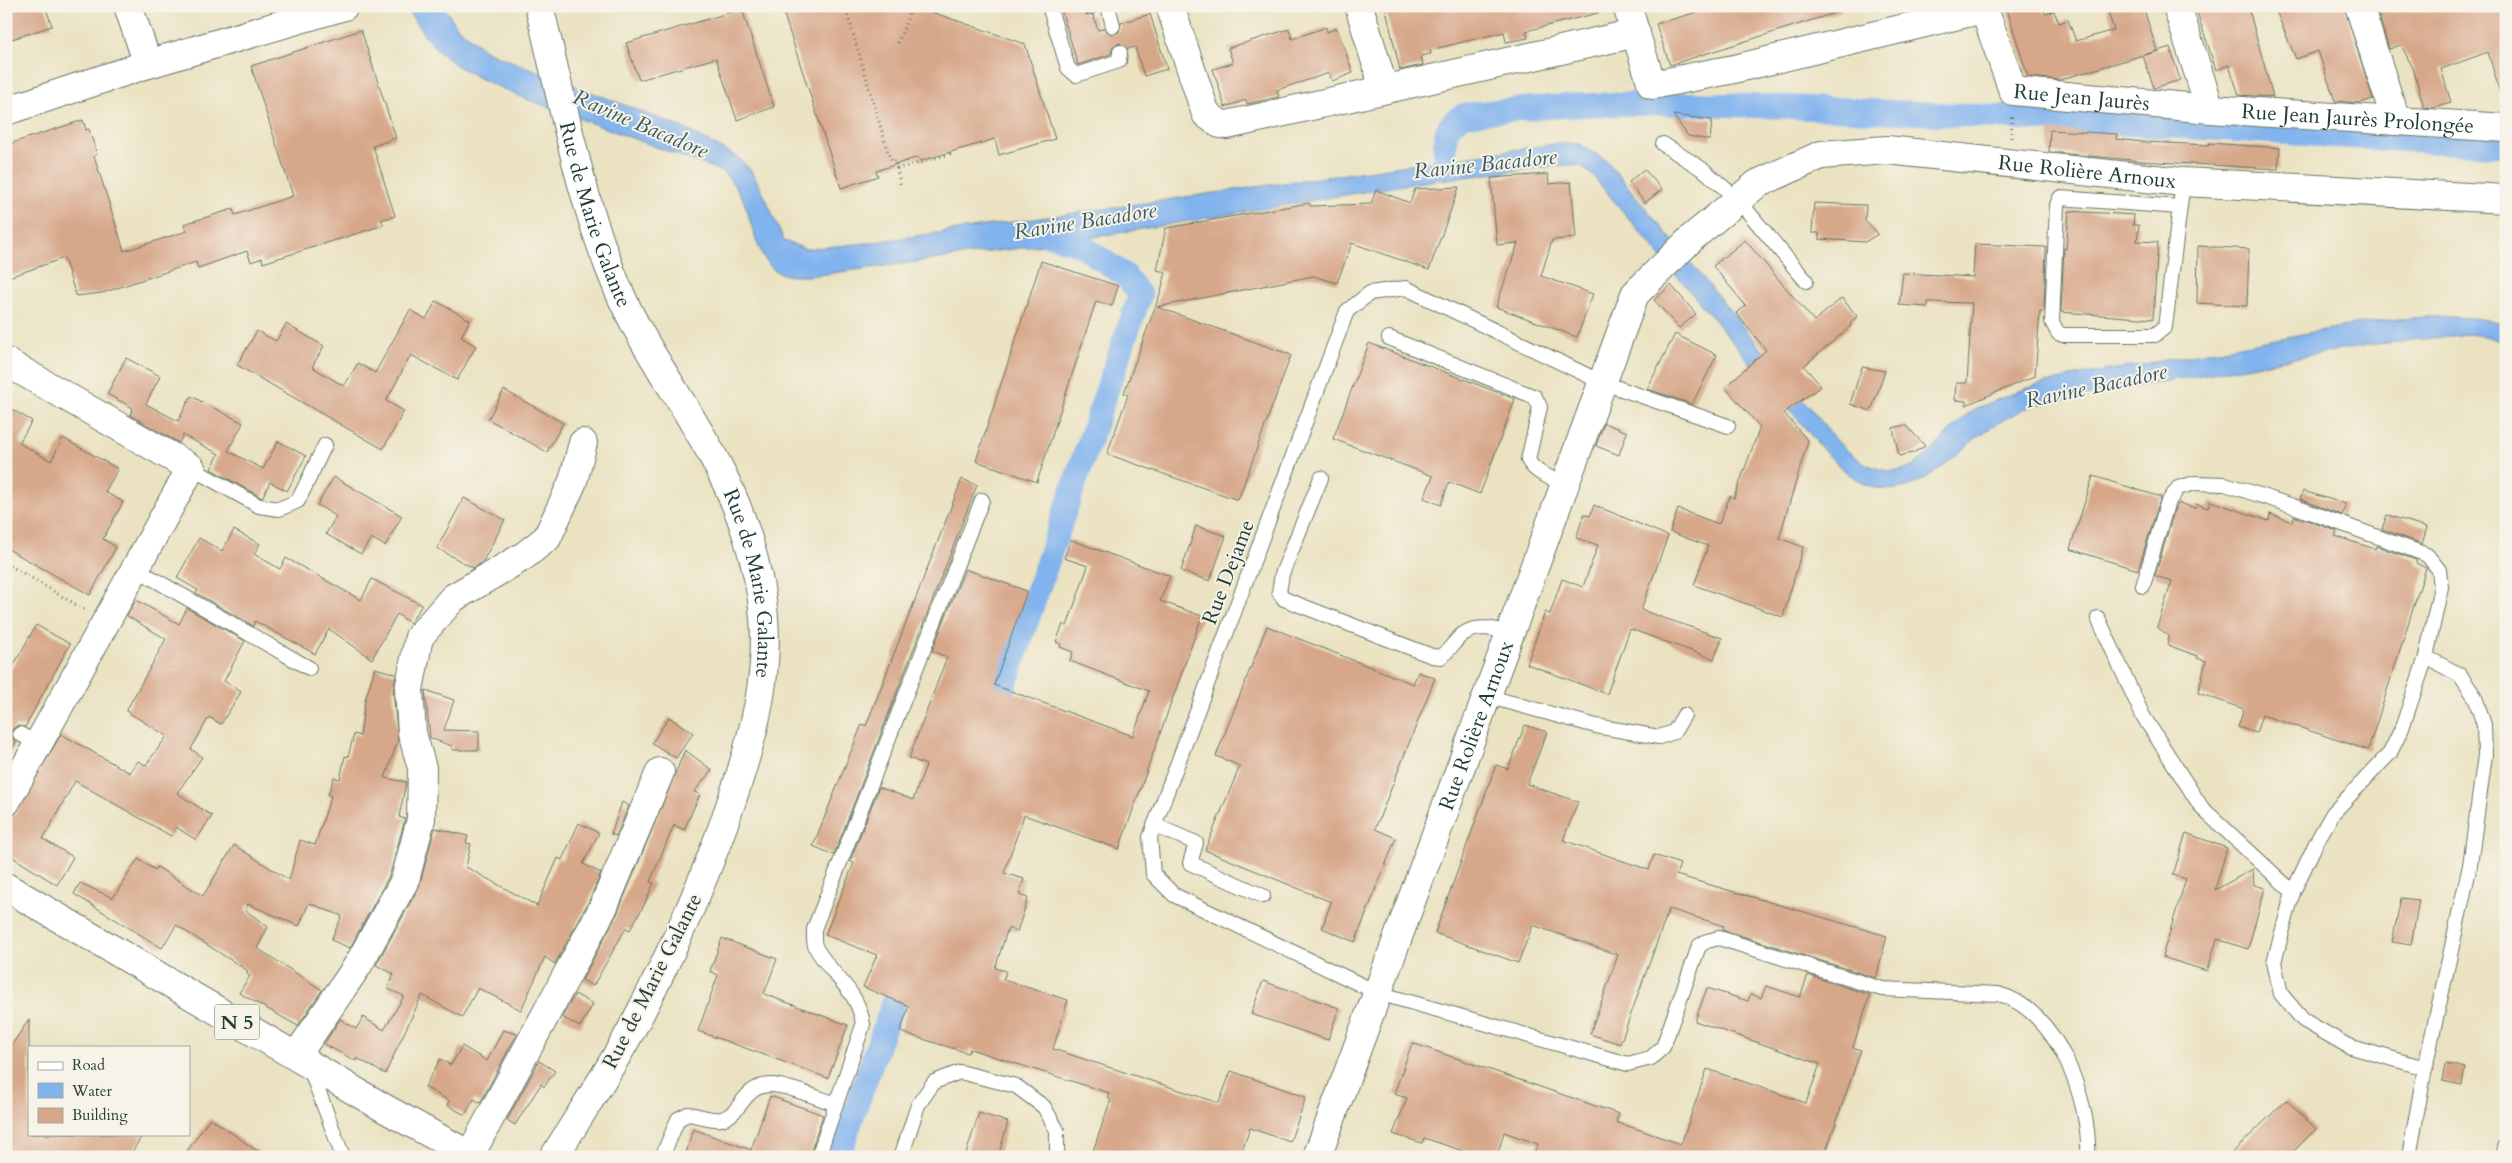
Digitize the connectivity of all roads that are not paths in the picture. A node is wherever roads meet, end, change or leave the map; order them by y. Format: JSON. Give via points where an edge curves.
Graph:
{"nodes":[{"id":1,"x":128,"y":6,"type":"edge"},
{"id":2,"x":344,"y":6,"type":"edge"},
{"id":3,"x":539,"y":6,"type":"edge"},
{"id":4,"x":1108,"y":6,"type":"edge"},
{"id":5,"x":1170,"y":6,"type":"edge"},
{"id":6,"x":1359,"y":6,"type":"edge"},
{"id":7,"x":1627,"y":6,"type":"edge"},
{"id":8,"x":2177,"y":6,"type":"edge"},
{"id":9,"x":2359,"y":6,"type":"edge"},
{"id":10,"x":1984,"y":8,"type":"edge"},
{"id":11,"x":1055,"y":13,"type":"edge"},
{"id":12,"x":1113,"y":26,"type":"dead end"},
{"id":13,"x":1636,"y":33,"type":"junction"},
{"id":14,"x":1120,"y":52,"type":"dead end"},
{"id":15,"x":148,"y":64,"type":"junction"},
{"id":16,"x":1384,"y":89,"type":"junction"},
{"id":17,"x":2210,"y":109,"type":"junction"},
{"id":18,"x":6,"y":112,"type":"edge"},
{"id":19,"x":2396,"y":121,"type":"junction"},
{"id":20,"x":2506,"y":128,"type":"edge"},
{"id":21,"x":1663,"y":144,"type":"dead end"},
{"id":22,"x":2181,"y":194,"type":"junction"},
{"id":23,"x":2506,"y":199,"type":"edge"},
{"id":24,"x":1738,"y":200,"type":"junction"},
{"id":25,"x":1806,"y":281,"type":"dead end"},
{"id":26,"x":1389,"y":338,"type":"dead end"},
{"id":27,"x":6,"y":362,"type":"edge"},
{"id":28,"x":1601,"y":382,"type":"junction"},
{"id":29,"x":1728,"y":426,"type":"dead end"},
{"id":30,"x":583,"y":443,"type":"dead end"},
{"id":31,"x":325,"y":445,"type":"dead end"},
{"id":32,"x":191,"y":468,"type":"junction"},
{"id":33,"x":1321,"y":478,"type":"dead end"},
{"id":34,"x":1564,"y":482,"type":"junction"},
{"id":35,"x":982,"y":500,"type":"dead end"},
{"id":36,"x":136,"y":569,"type":"junction"},
{"id":37,"x":2144,"y":586,"type":"dead end"},
{"id":38,"x":2098,"y":618,"type":"dead end"},
{"id":39,"x":1510,"y":633,"type":"junction"},
{"id":40,"x":2426,"y":657,"type":"junction"},
{"id":41,"x":309,"y":668,"type":"dead end"},
{"id":42,"x":1486,"y":696,"type":"junction"},
{"id":43,"x":1684,"y":715,"type":"dead end"},
{"id":44,"x":660,"y":772,"type":"dead end"},
{"id":45,"x":6,"y":802,"type":"edge"},
{"id":46,"x":1154,"y":825,"type":"junction"},
{"id":47,"x":6,"y":887,"type":"edge"},
{"id":48,"x":2293,"y":892,"type":"junction"},
{"id":49,"x":1263,"y":896,"type":"dead end"},
{"id":50,"x":1378,"y":993,"type":"junction"},
{"id":51,"x":302,"y":1059,"type":"junction"},
{"id":52,"x":2425,"y":1068,"type":"junction"},
{"id":53,"x":836,"y":1104,"type":"junction"},
{"id":54,"x":2506,"y":1144,"type":"edge"},
{"id":55,"x":472,"y":1156,"type":"edge"},
{"id":56,"x":343,"y":1157,"type":"edge"},
{"id":57,"x":554,"y":1157,"type":"edge"},
{"id":58,"x":662,"y":1157,"type":"edge"},
{"id":59,"x":818,"y":1157,"type":"edge"},
{"id":60,"x":901,"y":1157,"type":"edge"},
{"id":61,"x":1057,"y":1157,"type":"edge"},
{"id":62,"x":1317,"y":1157,"type":"edge"},
{"id":63,"x":2088,"y":1157,"type":"edge"},
{"id":64,"x":2409,"y":1157,"type":"edge"},
{"id":65,"x":2503,"y":1157,"type":"edge"}],
"edges":[{"from":1,"to":15,"type":"street"},
{"from":2,"to":15,"type":"street"},
{"from":3,"to":57,"type":"street","name":"Rue de Marie Galante","via":[[567,129],[599,243],[634,325],[717,464],[746,531],[764,618],[763,686],[750,746],[715,852],[634,1025]]},
{"from":4,"to":12,"type":"lane"},
{"from":5,"to":16,"type":"street","via":[[1206,114],[1220,124]]},
{"from":6,"to":16,"type":"street"},
{"from":7,"to":13,"type":"street"},
{"from":8,"to":17,"type":"street"},
{"from":9,"to":19,"type":"street"},
{"from":10,"to":13,"type":"street","via":[[1734,69],[1652,85]]},
{"from":10,"to":17,"type":"street","name":"Rue Jean Jaurès","via":[[2012,91]]},
{"from":11,"to":14,"type":"lane","via":[[1068,68],[1076,75],[1119,61]]},
{"from":13,"to":16,"type":"street"},
{"from":15,"to":18,"type":"street"},
{"from":17,"to":19,"type":"street","name":"Rue Jean Jaurès Prolongée"},
{"from":19,"to":20,"type":"street","name":"Rue Jean Jaurès Prolongée"},
{"from":21,"to":24,"type":"lane","via":[[1705,171]]},
{"from":22,"to":22,"type":"lane","via":[[2060,198],[2057,205],[2052,322],[2058,333],[2161,333],[2168,321]]},
{"from":22,"to":23,"type":"street","name":"Rue Rolière Arnoux"},
{"from":22,"to":24,"type":"street","name":"Rue Rolière Arnoux","via":[[1887,150],[1821,155],[1757,184]]},
{"from":24,"to":25,"type":"lane"},
{"from":24,"to":28,"type":"street","name":"Rue Rolière Arnoux","via":[[1694,236],[1635,294]]},
{"from":26,"to":34,"type":"lane","via":[[1535,397],[1540,407],[1528,460],[1540,474]]},
{"from":27,"to":32,"type":"street"},
{"from":28,"to":29,"type":"lane","name":"Rue Dejame"},
{"from":28,"to":34,"type":"street","name":"Rue Rolière Arnoux"},
{"from":28,"to":46,"type":"lane","name":"Rue Dejame","via":[[1406,288],[1370,293],[1347,311]]},
{"from":30,"to":51,"type":"street","via":[[573,481],[547,538],[524,556],[453,598],[419,637],[409,690],[412,733],[422,768],[421,819],[405,880]]},
{"from":31,"to":32,"type":"lane","via":[[298,501],[278,509],[259,506]]},
{"from":32,"to":36,"type":"street"},
{"from":33,"to":39,"type":"lane","via":[[1282,574],[1279,592],[1284,599],[1432,656],[1441,657],[1470,630],[1488,628]]},
{"from":34,"to":39,"type":"street","name":"Rue Rolière Arnoux"},
{"from":35,"to":53,"type":"lane","via":[[814,929],[815,947],[854,995],[863,1025]]},
{"from":36,"to":41,"type":"lane"},
{"from":36,"to":45,"type":"street","via":[[28,739]]},
{"from":37,"to":40,"type":"lane","via":[[2167,504],[2178,488],[2195,483],[2225,484],[2427,555],[2439,570],[2441,587]]},
{"from":38,"to":48,"type":"lane","via":[[2143,716],[2202,808]]},
{"from":39,"to":42,"type":"street","name":"Rue Rolière Arnoux"},
{"from":40,"to":48,"type":"lane","via":[[2390,753],[2333,813]]},
{"from":40,"to":52,"type":"lane","via":[[2460,675],[2476,697],[2484,725],[2485,755],[2470,865]]},
{"from":42,"to":43,"type":"lane","via":[[1596,726],[1659,738],[1674,732]]},
{"from":42,"to":50,"type":"street","name":"Rue Rolière Arnoux"},
{"from":44,"to":55,"type":"street","via":[[602,908]]},
{"from":46,"to":49,"type":"lane","via":[[1196,844],[1190,863]]},
{"from":46,"to":50,"type":"lane","name":"Rue Dejame","via":[[1150,837],[1153,874],[1174,895]]},
{"from":47,"to":51,"type":"street","number":"N 5"},
{"from":48,"to":52,"type":"lane","via":[[2274,962],[2281,994],[2303,1020],[2348,1046]]},
{"from":50,"to":62,"type":"street","name":"Rue Rolière Arnoux"},
{"from":50,"to":63,"type":"lane","name":"Rue Dejame","via":[[1628,1064],[1651,1058],[1663,1047],[1699,946],[1719,938],[1882,989],[1998,994],[2014,998],[2048,1028],[2071,1073],[2084,1110]]},
{"from":51,"to":55,"type":"street","number":"N 5"},
{"from":51,"to":56,"type":"lane"},
{"from":52,"to":64,"type":"lane"},
{"from":53,"to":58,"type":"lane","via":[[773,1085],[759,1087],[749,1092],[729,1116],[720,1119],[688,1114],[678,1119]]},
{"from":53,"to":59,"type":"lane"},
{"from":54,"to":65,"type":"lane"},
{"from":60,"to":61,"type":"lane","via":[[918,1105],[934,1082],[960,1072],[1016,1086],[1044,1107],[1057,1130]]}]}
